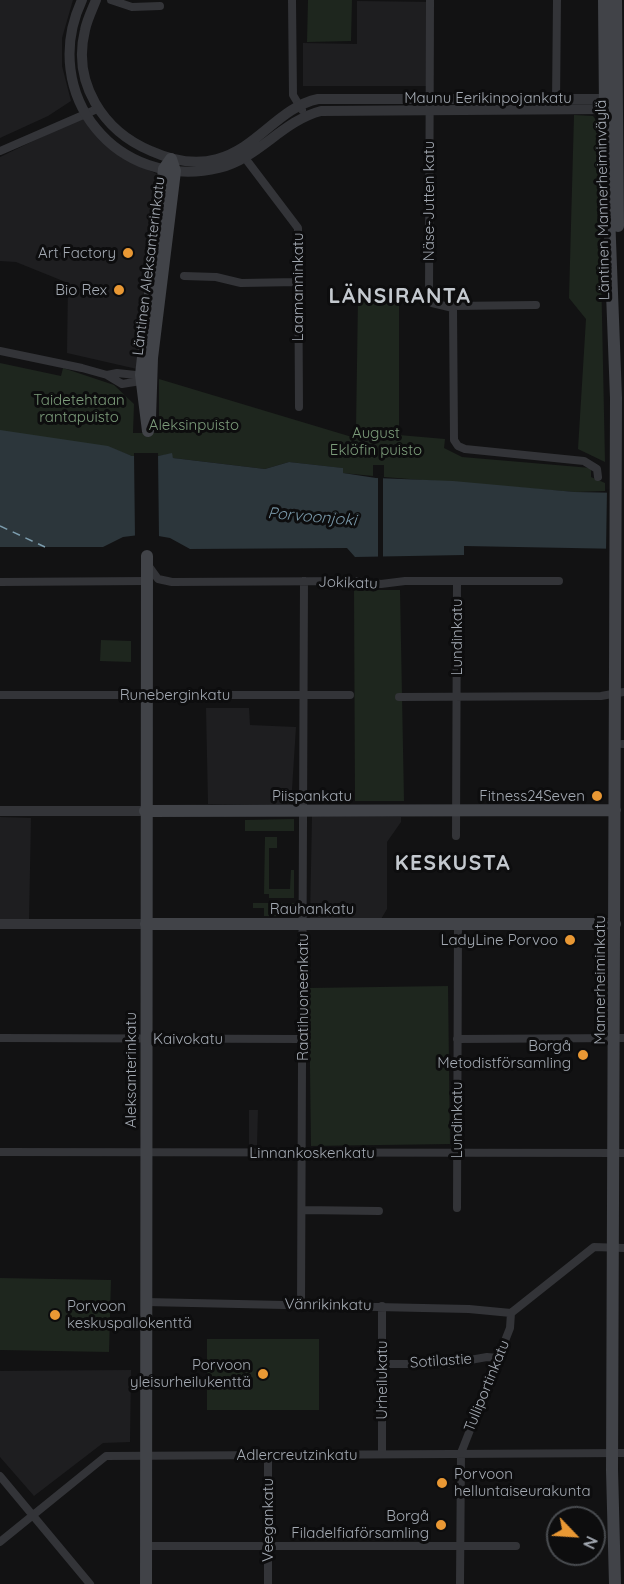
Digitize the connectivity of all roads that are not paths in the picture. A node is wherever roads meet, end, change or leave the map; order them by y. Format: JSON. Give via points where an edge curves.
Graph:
{"nodes":[{"id":1,"x":82,"y":0,"type":"edge"},
{"id":2,"x":96,"y":0,"type":"edge"},
{"id":3,"x":111,"y":0,"type":"edge"},
{"id":4,"x":292,"y":0,"type":"edge"},
{"id":5,"x":430,"y":0,"type":"edge"},
{"id":6,"x":557,"y":0,"type":"edge"},
{"id":7,"x":604,"y":0,"type":"edge"},
{"id":8,"x":616,"y":0,"type":"edge"},
{"id":9,"x":160,"y":6,"type":"dead end"},
{"id":10,"x":429,"y":104,"type":"junction"},
{"id":11,"x":556,"y":104,"type":"junction"},
{"id":12,"x":609,"y":104,"type":"junction"},
{"id":13,"x":97,"y":109,"type":"junction"},
{"id":14,"x":302,"y":110,"type":"junction"},
{"id":15,"x":86,"y":114,"type":"junction"},
{"id":16,"x":0,"y":151,"type":"edge"},
{"id":17,"x":242,"y":155,"type":"junction"},
{"id":18,"x":170,"y":166,"type":"junction"},
{"id":19,"x":184,"y":276,"type":"dead end"},
{"id":20,"x":298,"y":282,"type":"junction"},
{"id":21,"x":536,"y":305,"type":"dead end"},
{"id":22,"x":452,"y":306,"type":"junction"},
{"id":23,"x":0,"y":351,"type":"edge"},
{"id":24,"x":144,"y":379,"type":"joint"},
{"id":25,"x":620,"y":397,"type":"edge"},
{"id":26,"x":299,"y":407,"type":"dead end"},
{"id":27,"x":598,"y":477,"type":"dead end"},
{"id":28,"x":616,"y":521,"type":"joint"},
{"id":29,"x":147,"y":559,"type":"joint"},
{"id":30,"x":146,"y":581,"type":"junction"},
{"id":31,"x":304,"y":581,"type":"junction"},
{"id":32,"x":559,"y":581,"type":"dead end"},
{"id":33,"x":0,"y":582,"type":"edge"},
{"id":34,"x":457,"y":582,"type":"junction"},
{"id":35,"x":619,"y":694,"type":"edge"},
{"id":36,"x":0,"y":695,"type":"edge"},
{"id":37,"x":146,"y":695,"type":"junction"},
{"id":38,"x":303,"y":695,"type":"junction"},
{"id":39,"x":350,"y":695,"type":"dead end"},
{"id":40,"x":399,"y":697,"type":"dead end"},
{"id":41,"x":457,"y":697,"type":"junction"},
{"id":42,"x":619,"y":810,"type":"edge"},
{"id":43,"x":0,"y":811,"type":"edge"},
{"id":44,"x":146,"y":811,"type":"junction"},
{"id":45,"x":456,"y":811,"type":"junction"},
{"id":46,"x":303,"y":812,"type":"junction"},
{"id":47,"x":456,"y":836,"type":"dead end"},
{"id":48,"x":0,"y":924,"type":"edge"},
{"id":49,"x":146,"y":924,"type":"junction"},
{"id":50,"x":303,"y":924,"type":"junction"},
{"id":51,"x":458,"y":925,"type":"junction"},
{"id":52,"x":620,"y":925,"type":"edge"},
{"id":53,"x":0,"y":1038,"type":"edge"},
{"id":54,"x":146,"y":1038,"type":"junction"},
{"id":55,"x":619,"y":1038,"type":"edge"},
{"id":56,"x":457,"y":1039,"type":"junction"},
{"id":57,"x":303,"y":1040,"type":"junction"},
{"id":58,"x":0,"y":1152,"type":"edge"},
{"id":59,"x":146,"y":1153,"type":"junction"},
{"id":60,"x":303,"y":1153,"type":"junction"},
{"id":61,"x":457,"y":1153,"type":"junction"},
{"id":62,"x":619,"y":1153,"type":"edge"},
{"id":63,"x":457,"y":1208,"type":"dead end"},
{"id":64,"x":302,"y":1210,"type":"junction"},
{"id":65,"x":379,"y":1210,"type":"dead end"},
{"id":66,"x":619,"y":1248,"type":"edge"},
{"id":67,"x":146,"y":1302,"type":"junction"},
{"id":68,"x":301,"y":1305,"type":"junction"},
{"id":69,"x":382,"y":1306,"type":"junction"},
{"id":70,"x":511,"y":1313,"type":"junction"},
{"id":71,"x":498,"y":1358,"type":"junction"},
{"id":72,"x":383,"y":1364,"type":"junction"},
{"id":73,"x":461,"y":1453,"type":"junction"},
{"id":74,"x":146,"y":1454,"type":"junction"},
{"id":75,"x":382,"y":1454,"type":"junction"},
{"id":76,"x":618,"y":1454,"type":"edge"},
{"id":77,"x":268,"y":1455,"type":"junction"},
{"id":78,"x":0,"y":1476,"type":"edge"},
{"id":79,"x":31,"y":1515,"type":"junction"},
{"id":80,"x":0,"y":1542,"type":"edge"},
{"id":81,"x":146,"y":1546,"type":"junction"},
{"id":82,"x":516,"y":1546,"type":"dead end"},
{"id":83,"x":268,"y":1547,"type":"junction"},
{"id":84,"x":460,"y":1547,"type":"junction"},
{"id":85,"x":90,"y":1584,"type":"edge"},
{"id":86,"x":146,"y":1584,"type":"edge"},
{"id":87,"x":268,"y":1584,"type":"edge"},
{"id":88,"x":460,"y":1584,"type":"edge"},
{"id":89,"x":615,"y":1584,"type":"edge"}],
"edges":[{"from":1,"to":15,"type":"street","via":[[71,28],[69,66],[77,100]]},
{"from":2,"to":13,"type":"street","via":[[82,49],[85,80]]},
{"from":3,"to":9,"type":"street","via":[[132,7]]},
{"from":4,"to":14,"type":"street","via":[[293,94]]},
{"from":5,"to":10,"type":"street"},
{"from":6,"to":11,"type":"street"},
{"from":7,"to":12,"type":"main road","name":"Läntinen Mannerheiminväylä"},
{"from":8,"to":12,"type":"main road","name":"Läntinen Mannerheiminväylä"},
{"from":10,"to":11,"type":"street","name":"Maunu Eerikinpojankatu"},
{"from":10,"to":14,"type":"street","name":"Maunu Eerikinpojankatu"},
{"from":10,"to":22,"type":"street","name":"Näse-Jutten katu","via":[[429,298],[432,303]]},
{"from":11,"to":12,"type":"street","name":"Maunu Eerikinpojankatu"},
{"from":12,"to":25,"type":"main road","name":"Läntinen Mannerheiminväylä"},
{"from":13,"to":15,"type":"street"},
{"from":13,"to":18,"type":"street","via":[[128,139]]},
{"from":14,"to":17,"type":"street"},
{"from":15,"to":16,"type":"street"},
{"from":15,"to":18,"type":"street","via":[[96,129],[124,153]]},
{"from":17,"to":18,"type":"street","via":[[220,168]]},
{"from":17,"to":20,"type":"street","name":"Laamanninkatu","via":[[296,222]]},
{"from":18,"to":24,"type":"main road","name":"Läntinen Aleksanterinkatu"},
{"from":19,"to":20,"type":"street","via":[[241,283]]},
{"from":20,"to":26,"type":"street","name":"Laamanninkatu"},
{"from":21,"to":22,"type":"street"},
{"from":22,"to":27,"type":"street","via":[[454,440],[458,447],[584,461],[597,469]]},
{"from":23,"to":24,"type":"street","via":[[107,375]]},
{"from":25,"to":28,"type":"main road","name":"Läntinen Mannerheiminväylä"},
{"from":28,"to":35,"type":"main road","name":"Mannerheiminkatu"},
{"from":29,"to":30,"type":"main road","name":"Aleksanterinkatu"},
{"from":29,"to":31,"type":"street","name":"Jokikatu","via":[[158,579],[172,582]]},
{"from":30,"to":33,"type":"street"},
{"from":30,"to":37,"type":"main road","name":"Aleksanterinkatu"},
{"from":31,"to":34,"type":"street","name":"Jokikatu"},
{"from":31,"to":38,"type":"street","name":"Raatihuoneenkatu"},
{"from":32,"to":34,"type":"street","name":"Jokikatu"},
{"from":34,"to":41,"type":"street","name":"Lundinkatu"},
{"from":35,"to":41,"type":"street"},
{"from":35,"to":42,"type":"main road","name":"Mannerheiminkatu"},
{"from":36,"to":37,"type":"street","name":"Runeberginkatu"},
{"from":37,"to":38,"type":"street","name":"Runeberginkatu"},
{"from":37,"to":44,"type":"main road","name":"Aleksanterinkatu"},
{"from":38,"to":39,"type":"street","name":"Runeberginkatu"},
{"from":38,"to":46,"type":"street","name":"Raatihuoneenkatu"},
{"from":40,"to":41,"type":"street"},
{"from":41,"to":45,"type":"street","name":"Lundinkatu"},
{"from":42,"to":45,"type":"main road","name":"Piispankatu"},
{"from":42,"to":52,"type":"main road","name":"Mannerheiminkatu"},
{"from":43,"to":44,"type":"street","name":"Piispankatu"},
{"from":44,"to":46,"type":"main road","name":"Piispankatu"},
{"from":44,"to":49,"type":"main road","name":"Aleksanterinkatu"},
{"from":45,"to":46,"type":"main road","name":"Piispankatu"},
{"from":45,"to":47,"type":"street","name":"Lundinkatu"},
{"from":46,"to":50,"type":"street","name":"Raatihuoneenkatu"},
{"from":48,"to":49,"type":"street","name":"Rauhankatu"},
{"from":49,"to":50,"type":"main road","name":"Rauhankatu"},
{"from":49,"to":54,"type":"main road","name":"Aleksanterinkatu"},
{"from":50,"to":51,"type":"main road","name":"Rauhankatu"},
{"from":50,"to":57,"type":"street","name":"Raatihuoneenkatu"},
{"from":51,"to":52,"type":"main road","name":"Rauhankatu"},
{"from":51,"to":56,"type":"street","name":"Lundinkatu"},
{"from":52,"to":55,"type":"main road","name":"Mannerheiminkatu"},
{"from":53,"to":54,"type":"street","name":"Kaivokatu"},
{"from":54,"to":57,"type":"street","name":"Kaivokatu"},
{"from":54,"to":59,"type":"main road","name":"Aleksanterinkatu"},
{"from":55,"to":56,"type":"street"},
{"from":55,"to":62,"type":"main road","name":"Mannerheiminkatu"},
{"from":56,"to":61,"type":"street","name":"Lundinkatu"},
{"from":57,"to":60,"type":"street","name":"Raatihuoneenkatu"},
{"from":58,"to":59,"type":"street","name":"Linnankoskenkatu"},
{"from":59,"to":60,"type":"street","name":"Linnankoskenkatu"},
{"from":59,"to":67,"type":"main road","name":"Aleksanterinkatu"},
{"from":60,"to":61,"type":"street","name":"Linnankoskenkatu"},
{"from":60,"to":64,"type":"street","name":"Raatihuoneenkatu"},
{"from":61,"to":62,"type":"street","name":"Linnankoskenkatu"},
{"from":61,"to":63,"type":"street","name":"Lundinkatu"},
{"from":62,"to":66,"type":"main road","name":"Mannerheiminkatu"},
{"from":64,"to":65,"type":"street"},
{"from":64,"to":68,"type":"street","name":"Raatihuoneenkatu"},
{"from":66,"to":70,"type":"street","via":[[594,1247]]},
{"from":66,"to":76,"type":"main road","name":"Mannerheiminkatu"},
{"from":67,"to":68,"type":"street","name":"Vänrikinkatu"},
{"from":67,"to":74,"type":"main road","name":"Aleksanterinkatu"},
{"from":68,"to":69,"type":"street","name":"Vänrikinkatu"},
{"from":69,"to":70,"type":"street","name":"Vänrikinkatu"},
{"from":69,"to":72,"type":"street","name":"Urheilukatu"},
{"from":70,"to":71,"type":"street","name":"Tulliportinkatu","via":[[510,1328]]},
{"from":71,"to":72,"type":"street","name":"Sotilastie","via":[[447,1364]]},
{"from":71,"to":73,"type":"street","name":"Tulliportinkatu"},
{"from":72,"to":75,"type":"street","name":"Urheilukatu"},
{"from":73,"to":75,"type":"street","name":"Adlercreutzinkatu"},
{"from":73,"to":76,"type":"street","name":"Adlercreutzinkatu"},
{"from":73,"to":84,"type":"street","name":"Tulliportinkatu"},
{"from":74,"to":77,"type":"street","name":"Adlercreutzinkatu"},
{"from":74,"to":79,"type":"street","name":"Adlercreutzinkatu","via":[[106,1455]]},
{"from":74,"to":81,"type":"main road","name":"Aleksanterinkatu"},
{"from":75,"to":77,"type":"street","name":"Adlercreutzinkatu"},
{"from":76,"to":89,"type":"main road","name":"Mannerheiminkatu"},
{"from":77,"to":83,"type":"street","name":"Veegankatu"},
{"from":78,"to":79,"type":"street"},
{"from":79,"to":80,"type":"street","name":"Adlercreutzinkatu"},
{"from":79,"to":85,"type":"street"},
{"from":81,"to":83,"type":"street"},
{"from":81,"to":86,"type":"main road","name":"Aleksanterinkatu"},
{"from":82,"to":84,"type":"street"},
{"from":83,"to":84,"type":"street"},
{"from":83,"to":87,"type":"street","name":"Veegankatu"},
{"from":84,"to":88,"type":"street","name":"Tulliportinkatu"}]}
